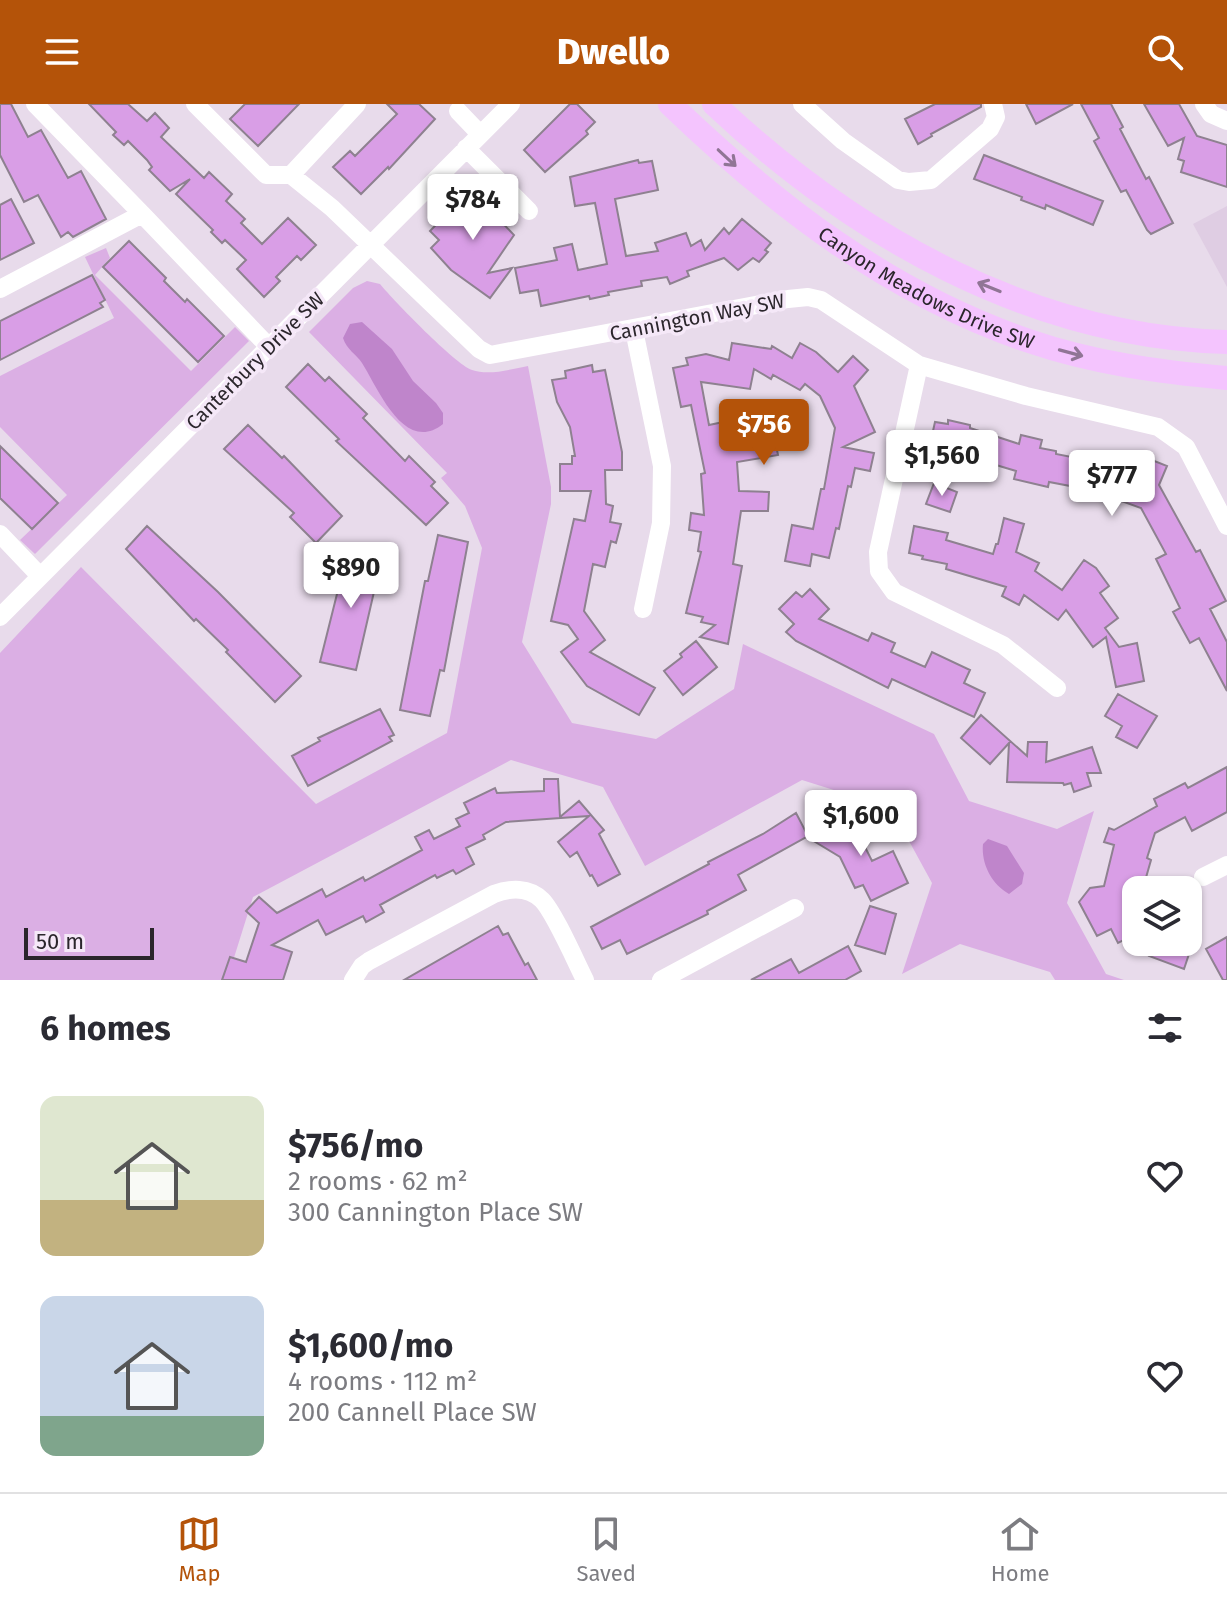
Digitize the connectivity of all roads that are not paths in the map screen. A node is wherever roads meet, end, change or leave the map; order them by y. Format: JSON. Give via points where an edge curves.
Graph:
{"nodes":[{"id":1,"x":35,"y":104,"type":"edge"},
{"id":2,"x":195,"y":104,"type":"edge"},
{"id":3,"x":357,"y":104,"type":"edge"},
{"id":4,"x":511,"y":104,"type":"edge"},
{"id":5,"x":670,"y":104,"type":"edge"},
{"id":6,"x":714,"y":104,"type":"edge"},
{"id":7,"x":802,"y":104,"type":"edge"},
{"id":8,"x":993,"y":104,"type":"edge"},
{"id":9,"x":1204,"y":104,"type":"edge"},
{"id":10,"x":458,"y":111,"type":"dead end"},
{"id":11,"x":1227,"y":121,"type":"edge"},
{"id":12,"x":480,"y":134,"type":"junction"},
{"id":13,"x":466,"y":148,"type":"junction"},
{"id":14,"x":291,"y":175,"type":"junction"},
{"id":15,"x":529,"y":211,"type":"dead end"},
{"id":16,"x":142,"y":214,"type":"junction"},
{"id":17,"x":369,"y":245,"type":"junction"},
{"id":18,"x":0,"y":289,"type":"edge"},
{"id":19,"x":634,"y":330,"type":"junction"},
{"id":20,"x":1227,"y":342,"type":"edge"},
{"id":21,"x":269,"y":347,"type":"junction"},
{"id":22,"x":919,"y":365,"type":"junction"},
{"id":23,"x":1227,"y":378,"type":"edge"},
{"id":24,"x":1227,"y":526,"type":"edge"},
{"id":25,"x":0,"y":534,"type":"edge"},
{"id":26,"x":40,"y":576,"type":"junction"},
{"id":27,"x":643,"y":609,"type":"dead end"},
{"id":28,"x":0,"y":617,"type":"edge"},
{"id":29,"x":1057,"y":688,"type":"dead end"},
{"id":30,"x":1227,"y":865,"type":"edge"},
{"id":31,"x":1203,"y":877,"type":"dead end"},
{"id":32,"x":795,"y":908,"type":"dead end"},
{"id":33,"x":353,"y":980,"type":"edge"},
{"id":34,"x":585,"y":980,"type":"edge"},
{"id":35,"x":661,"y":980,"type":"edge"}],
"edges":[{"from":1,"to":16,"type":"street"},
{"from":2,"to":14,"type":"street","via":[[266,175]]},
{"from":3,"to":14,"type":"street"},
{"from":4,"to":12,"type":"street","name":"Canterbury Drive SW"},
{"from":5,"to":23,"type":"main road","name":"Canyon Meadows Drive SW","one_way":true,"via":[[734,165],[860,260],[967,318],[1090,358],[1163,373]]},
{"from":20,"to":6,"type":"main road","name":"Canyon Meadows Drive SW","one_way":true,"via":[[1135,332],[1069,316],[942,268],[821,195]]},
{"from":7,"to":8,"type":"street","via":[[898,180],[918,182],[931,180],[990,129],[996,117]]},
{"from":9,"to":11,"type":"street"},
{"from":10,"to":12,"type":"street"},
{"from":12,"to":13,"type":"street","name":"Canterbury Drive SW"},
{"from":13,"to":15,"type":"street"},
{"from":13,"to":17,"type":"street","name":"Canterbury Drive SW"},
{"from":14,"to":17,"type":"street"},
{"from":16,"to":18,"type":"street"},
{"from":16,"to":21,"type":"street"},
{"from":17,"to":19,"type":"street","name":"Cannington Way SW","via":[[490,355]]},
{"from":17,"to":21,"type":"street","name":"Canterbury Drive SW"},
{"from":19,"to":22,"type":"street","name":"Cannington Way SW","via":[[812,297]]},
{"from":19,"to":27,"type":"street","via":[[662,466],[661,523]]},
{"from":21,"to":26,"type":"street","name":"Canterbury Drive SW"},
{"from":22,"to":24,"type":"street","name":"Cannington Way SW","via":[[1158,427],[1186,447]]},
{"from":22,"to":29,"type":"street","via":[[878,552],[879,571],[894,592],[1003,645]]},
{"from":25,"to":26,"type":"street"},
{"from":26,"to":28,"type":"street","name":"Canterbury Drive SW"},
{"from":30,"to":31,"type":"street"},
{"from":32,"to":35,"type":"street"},
{"from":33,"to":34,"type":"street","via":[[369,961],[494,894],[514,889],[542,901]]}]}
